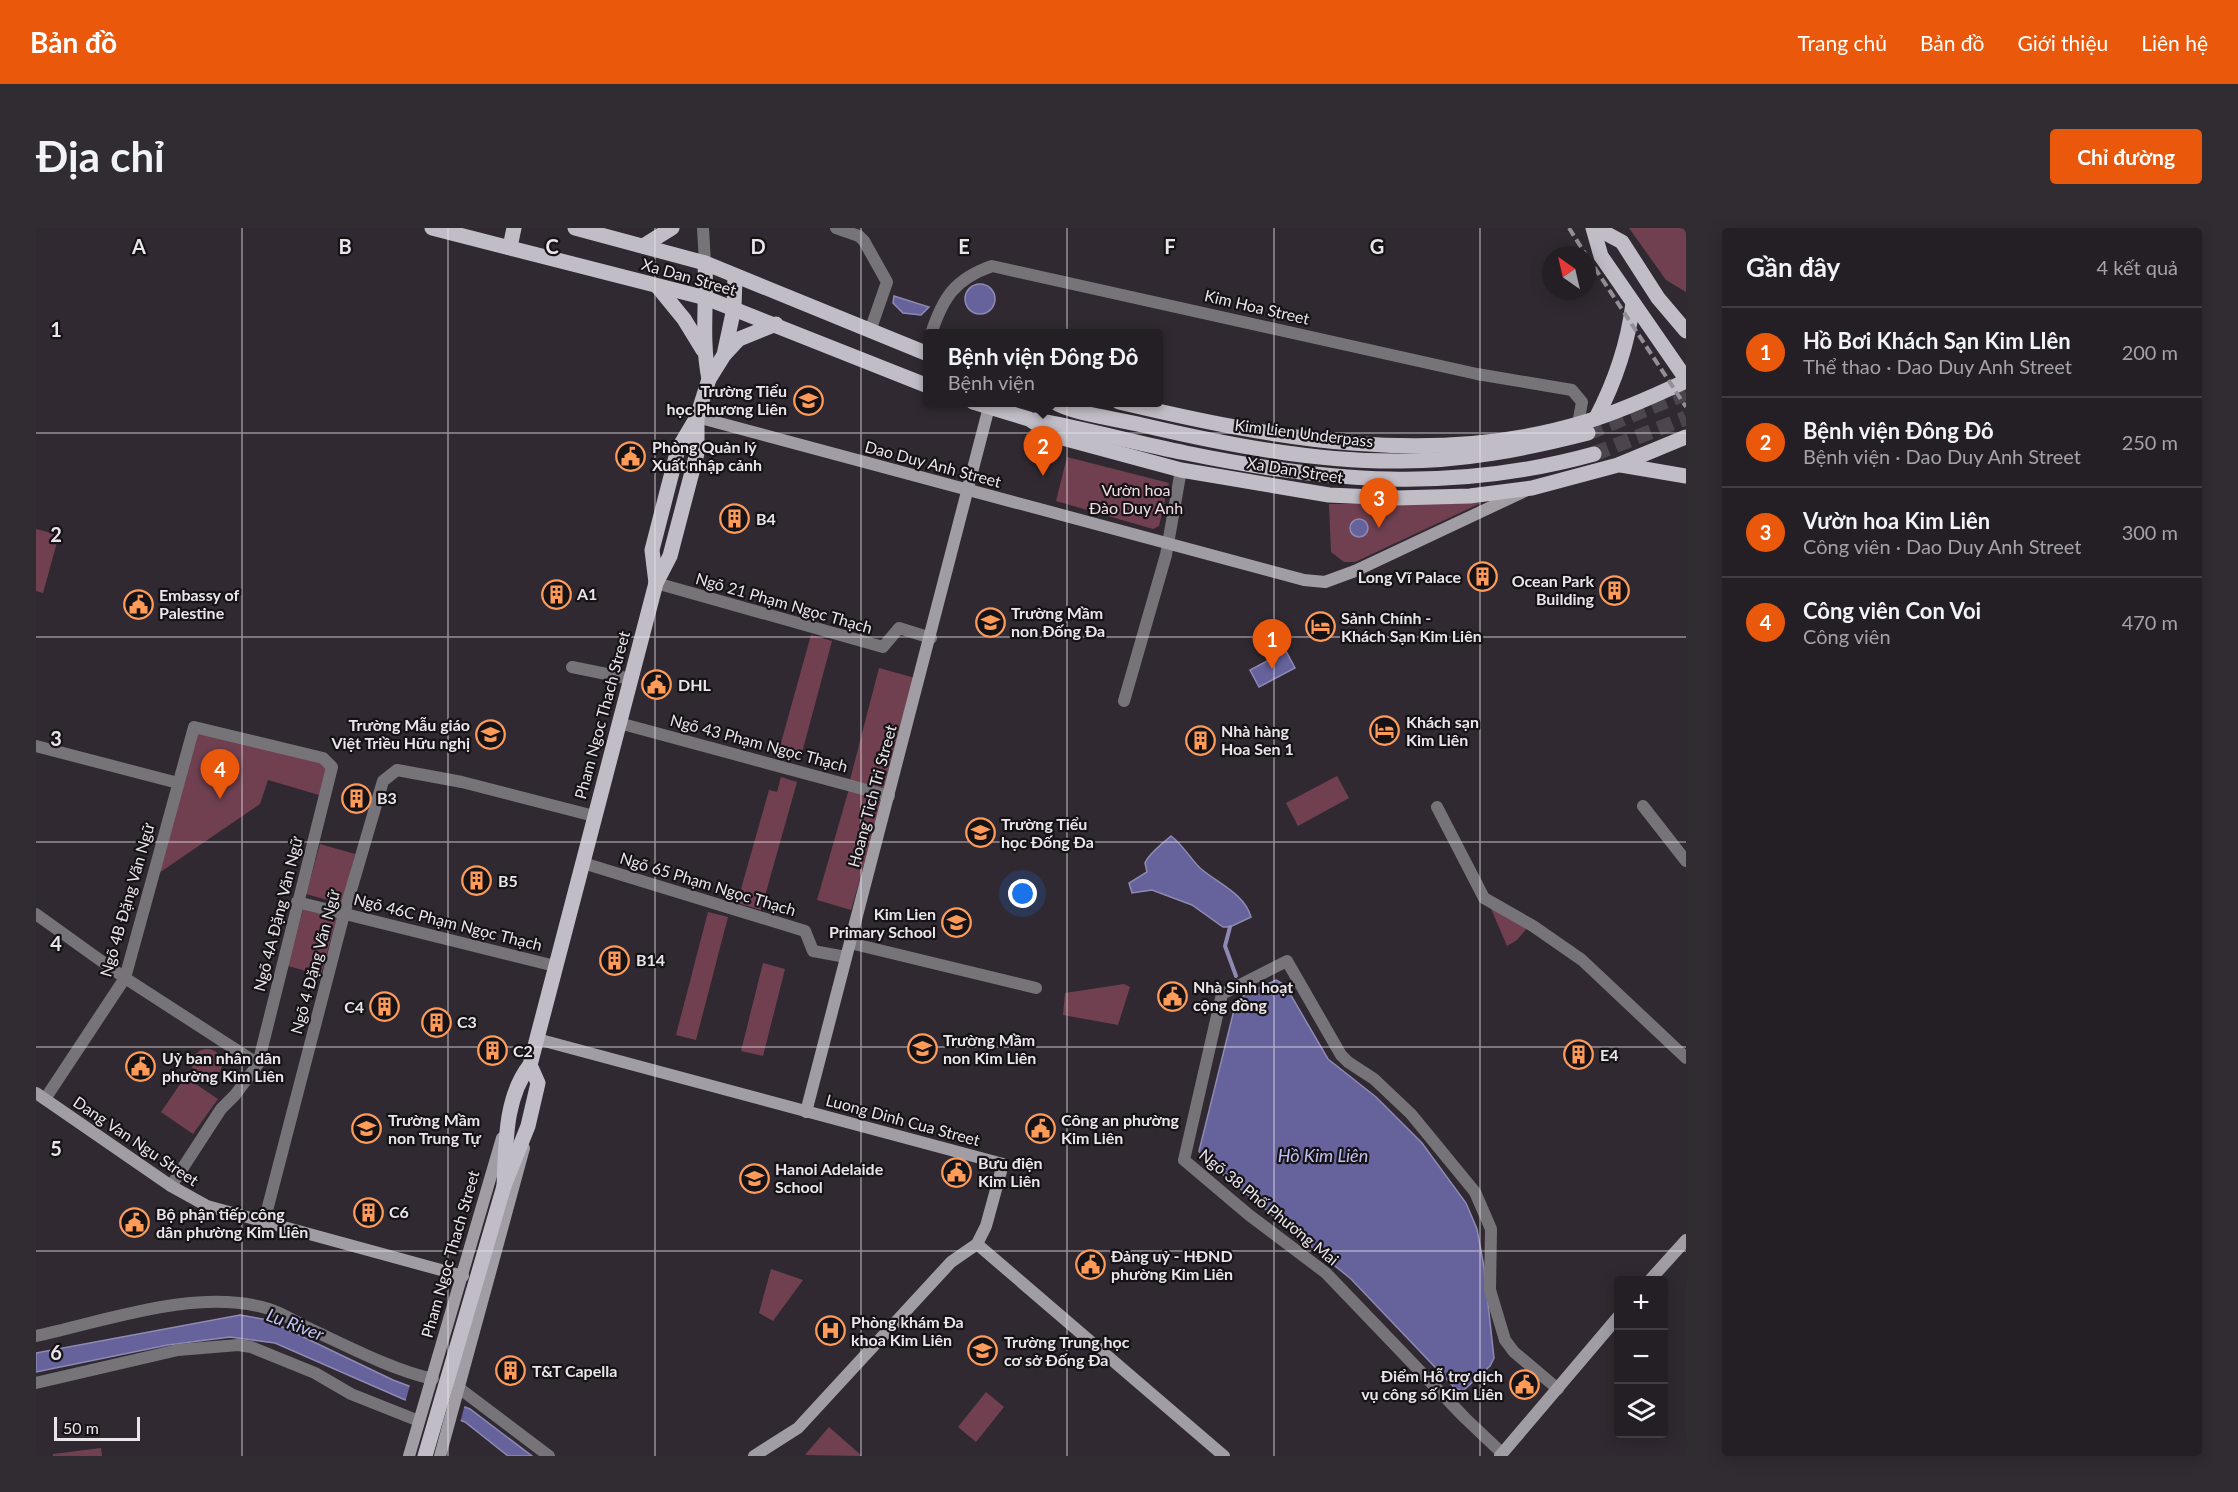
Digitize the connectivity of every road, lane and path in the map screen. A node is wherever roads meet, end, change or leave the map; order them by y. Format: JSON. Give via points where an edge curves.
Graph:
{"nodes":[{"id":1,"x":432,"y":228,"type":"edge"},
{"id":2,"x":514,"y":228,"type":"edge"},
{"id":3,"x":575,"y":228,"type":"edge"},
{"id":4,"x":672,"y":228,"type":"edge"},
{"id":5,"x":703,"y":228,"type":"edge"},
{"id":6,"x":836,"y":228,"type":"edge"},
{"id":7,"x":1595,"y":228,"type":"edge"},
{"id":8,"x":643,"y":246,"type":"junction"},
{"id":9,"x":510,"y":247,"type":"junction"},
{"id":10,"x":705,"y":263,"type":"junction"},
{"id":11,"x":735,"y":276,"type":"junction"},
{"id":12,"x":657,"y":286,"type":"junction"},
{"id":13,"x":706,"y":298,"type":"junction"},
{"id":14,"x":1658,"y":298,"type":"junction"},
{"id":15,"x":1633,"y":303,"type":"junction"},
{"id":16,"x":734,"y":308,"type":"junction"},
{"id":17,"x":1686,"y":311,"type":"edge"},
{"id":18,"x":776,"y":324,"type":"junction"},
{"id":19,"x":933,"y":329,"type":"edge"},
{"id":20,"x":870,"y":331,"type":"junction"},
{"id":21,"x":1686,"y":331,"type":"edge"},
{"id":22,"x":703,"y":350,"type":"junction"},
{"id":23,"x":923,"y":351,"type":"edge"},
{"id":24,"x":724,"y":355,"type":"junction"},
{"id":25,"x":709,"y":379,"type":"junction"},
{"id":26,"x":1686,"y":380,"type":"edge"},
{"id":27,"x":923,"y":384,"type":"edge"},
{"id":28,"x":989,"y":407,"type":"joint"},
{"id":29,"x":1074,"y":407,"type":"edge"},
{"id":30,"x":1140,"y":407,"type":"edge"},
{"id":31,"x":697,"y":417,"type":"junction"},
{"id":32,"x":1596,"y":418,"type":"junction"},
{"id":33,"x":1029,"y":419,"type":"junction"},
{"id":34,"x":1583,"y":428,"type":"junction"},
{"id":35,"x":1686,"y":437,"type":"edge"},
{"id":36,"x":1594,"y":454,"type":"tunnel mouth"},
{"id":37,"x":1618,"y":465,"type":"junction"},
{"id":38,"x":1181,"y":470,"type":"junction"},
{"id":39,"x":1686,"y":476,"type":"edge"},
{"id":40,"x":1532,"y":488,"type":"junction"},
{"id":41,"x":969,"y":489,"type":"junction"},
{"id":42,"x":1167,"y":544,"type":"junction"},
{"id":43,"x":656,"y":583,"type":"junction"},
{"id":44,"x":931,"y":638,"type":"junction"},
{"id":45,"x":572,"y":667,"type":"dead end"},
{"id":46,"x":631,"y":679,"type":"junction"},
{"id":47,"x":1124,"y":700,"type":"dead end"},
{"id":48,"x":620,"y":723,"type":"junction"},
{"id":49,"x":194,"y":727,"type":"joint"},
{"id":50,"x":36,"y":746,"type":"edge"},
{"id":51,"x":178,"y":783,"type":"junction"},
{"id":52,"x":889,"y":796,"type":"junction"},
{"id":53,"x":1643,"y":806,"type":"dead end"},
{"id":54,"x":1437,"y":807,"type":"dead end"},
{"id":55,"x":594,"y":816,"type":"junction"},
{"id":56,"x":1686,"y":861,"type":"edge"},
{"id":57,"x":583,"y":863,"type":"junction"},
{"id":58,"x":297,"y":902,"type":"junction"},
{"id":59,"x":36,"y":914,"type":"edge"},
{"id":60,"x":344,"y":914,"type":"junction"},
{"id":61,"x":850,"y":943,"type":"junction"},
{"id":62,"x":846,"y":957,"type":"junction"},
{"id":63,"x":555,"y":966,"type":"junction"},
{"id":64,"x":125,"y":978,"type":"junction"},
{"id":65,"x":1036,"y":988,"type":"dead end"},
{"id":66,"x":537,"y":1039,"type":"junction"},
{"id":67,"x":1686,"y":1058,"type":"edge"},
{"id":68,"x":258,"y":1064,"type":"junction"},
{"id":69,"x":530,"y":1065,"type":"junction"},
{"id":70,"x":40,"y":1096,"type":"edge"},
{"id":71,"x":806,"y":1112,"type":"junction"},
{"id":72,"x":507,"y":1122,"type":"junction"},
{"id":73,"x":528,"y":1126,"type":"junction"},
{"id":74,"x":171,"y":1186,"type":"junction"},
{"id":75,"x":504,"y":1186,"type":"junction"},
{"id":76,"x":264,"y":1222,"type":"junction"},
{"id":77,"x":1686,"y":1240,"type":"edge"},
{"id":78,"x":976,"y":1244,"type":"junction"},
{"id":79,"x":463,"y":1276,"type":"junction"},
{"id":80,"x":1654,"y":1276,"type":"edge"},
{"id":81,"x":1614,"y":1322,"type":"edge"},
{"id":82,"x":36,"y":1336,"type":"edge"},
{"id":83,"x":433,"y":1379,"type":"junction"},
{"id":84,"x":36,"y":1383,"type":"edge"},
{"id":85,"x":1558,"y":1389,"type":"junction"},
{"id":86,"x":458,"y":1392,"type":"junction"},
{"id":87,"x":419,"y":1421,"type":"junction"},
{"id":88,"x":1501,"y":1454,"type":"edge"},
{"id":89,"x":409,"y":1456,"type":"edge"},
{"id":90,"x":425,"y":1456,"type":"edge"},
{"id":91,"x":440,"y":1456,"type":"edge"},
{"id":92,"x":549,"y":1456,"type":"edge"},
{"id":93,"x":754,"y":1456,"type":"edge"},
{"id":94,"x":1224,"y":1456,"type":"edge"}],
"edges":[{"from":1,"to":9,"type":"main road","name":"Xa Dan Street"},
{"from":2,"to":9,"type":"main road"},
{"from":3,"to":8,"type":"main road","name":"Xa Dan Street"},
{"from":4,"to":8,"type":"main road"},
{"from":5,"to":10,"type":"street"},
{"from":6,"to":20,"type":"street","via":[[864,241],[887,282]]},
{"from":7,"to":14,"type":"main road","via":[[1622,242]]},
{"from":7,"to":15,"type":"main road","via":[[1600,256]]},
{"from":8,"to":10,"type":"main road","name":"Xa Dan Street"},
{"from":9,"to":12,"type":"main road","name":"Xa Dan Street"},
{"from":10,"to":11,"type":"main road","name":"Xa Dan Street"},
{"from":10,"to":13,"type":"main road","name":"Pham Ngoc Thach Street"},
{"from":11,"to":16,"type":"main road","name":"Pham Ngoc Thach Street"},
{"from":11,"to":20,"type":"main road","name":"Xa Dan Street"},
{"from":12,"to":13,"type":"main road","name":"Xa Dan Street"},
{"from":12,"to":22,"type":"main road"},
{"from":13,"to":16,"type":"main road","name":"Xa Dan Street"},
{"from":13,"to":22,"type":"main road","name":"Pham Ngoc Thach Street"},
{"from":14,"to":17,"type":"main road"},
{"from":14,"to":21,"type":"main road"},
{"from":15,"to":26,"type":"main road"},
{"from":15,"to":32,"type":"main road","via":[[1615,377]]},
{"from":16,"to":18,"type":"main road","name":"Xa Dan Street"},
{"from":16,"to":24,"type":"main road","name":"Pham Ngoc Thach Street"},
{"from":18,"to":24,"type":"main road","via":[[739,339]]},
{"from":18,"to":27,"type":"main road","name":"Xa Dan Street"},
{"from":19,"to":34,"type":"street","name":"Kim Hoa Street","via":[[944,299],[969,274],[992,266],[1476,374],[1572,390],[1582,402]]},
{"from":20,"to":23,"type":"main road","name":"Xa Dan Street"},
{"from":22,"to":25,"type":"main road","name":"Pham Ngoc Thach Street"},
{"from":24,"to":25,"type":"main road","name":"Pham Ngoc Thach Street"},
{"from":25,"to":31,"type":"main road","name":"Pham Ngoc Thach Street"},
{"from":26,"to":32,"type":"main road","name":"Xa Dan Street"},
{"from":28,"to":33,"type":"main road","name":"Xa Dan Street"},
{"from":28,"to":41,"type":"street","name":"Hoang Tich Tri Street"},
{"from":29,"to":34,"type":"main road","name":"Kim Lien Underpass","via":[[1187,435],[1346,459],[1396,462],[1526,448]]},
{"from":30,"to":34,"type":"main road","name":"Xa Dan Street","via":[[1337,443],[1387,446],[1467,445]]},
{"from":31,"to":41,"type":"street","name":"Dao Duy Anh Street"},
{"from":31,"to":43,"type":"main road","name":"Pham Ngoc Thach Street","via":[[678,449],[652,550]]},
{"from":32,"to":34,"type":"main road","name":"Xa Dan Street"},
{"from":33,"to":36,"type":"main road","via":[[1221,460],[1338,477],[1472,479],[1544,468]]},
{"from":33,"to":38,"type":"main road","name":"Xa Dan Street","via":[[1055,436]]},
{"from":35,"to":37,"type":"main road","name":"Xa Dan Street"},
{"from":37,"to":39,"type":"main road"},
{"from":37,"to":40,"type":"main road","name":"Xa Dan Street"},
{"from":38,"to":40,"type":"main road","name":"Xa Dan Street","via":[[1329,495],[1470,496]]},
{"from":38,"to":42,"type":"street"},
{"from":40,"to":42,"type":"street","name":"Dao Duy Anh Street","via":[[1406,549],[1325,582]]},
{"from":41,"to":42,"type":"street","name":"Dao Duy Anh Street"},
{"from":41,"to":44,"type":"street","name":"Hoang Tich Tri Street"},
{"from":42,"to":47,"type":"street"},
{"from":43,"to":44,"type":"street","name":"Ngõ 21 Phạm Ngọc Thạch","via":[[882,647],[899,628]]},
{"from":43,"to":46,"type":"main road","name":"Pham Ngoc Thach Street"},
{"from":44,"to":52,"type":"street","name":"Hoang Tich Tri Street"},
{"from":45,"to":46,"type":"street"},
{"from":46,"to":48,"type":"main road","name":"Pham Ngoc Thach Street"},
{"from":48,"to":52,"type":"street","name":"Ngõ 43 Phạm Ngọc Thạch"},
{"from":48,"to":55,"type":"main road","name":"Pham Ngoc Thach Street"},
{"from":49,"to":51,"type":"street","name":"Ngõ 4B Đặng Văn Ngữ"},
{"from":49,"to":58,"type":"street","name":"Ngõ 4A Đặng Văn Ngữ","via":[[323,758],[332,767]]},
{"from":50,"to":51,"type":"street"},
{"from":51,"to":64,"type":"street","name":"Ngõ 4B Đặng Văn Ngữ"},
{"from":52,"to":61,"type":"street","name":"Hoang Tich Tri Street"},
{"from":53,"to":56,"type":"street"},
{"from":54,"to":67,"type":"street","via":[[1484,898],[1582,960]]},
{"from":55,"to":57,"type":"main road","name":"Pham Ngoc Thach Street"},
{"from":55,"to":60,"type":"street","name":"Ngõ 4 Đặng Văn Ngữ","via":[[398,770],[383,781]]},
{"from":57,"to":62,"type":"street","name":"Ngõ 65 Phạm Ngọc Thạch","via":[[804,932],[813,951]]},
{"from":57,"to":63,"type":"main road","name":"Pham Ngoc Thach Street"},
{"from":58,"to":60,"type":"street","name":"Ngõ 46C Phạm Ngọc Thạch"},
{"from":58,"to":68,"type":"street","name":"Ngõ 4A Đặng Văn Ngữ"},
{"from":59,"to":64,"type":"street"},
{"from":60,"to":63,"type":"street","name":"Ngõ 46C Phạm Ngọc Thạch"},
{"from":60,"to":76,"type":"street","name":"Ngõ 4 Đặng Văn Ngữ"},
{"from":61,"to":62,"type":"street","name":"Hoang Tich Tri Street"},
{"from":61,"to":65,"type":"street"},
{"from":62,"to":71,"type":"street","name":"Hoang Tich Tri Street"},
{"from":63,"to":66,"type":"main road","name":"Pham Ngoc Thach Street"},
{"from":64,"to":68,"type":"street"},
{"from":64,"to":70,"type":"street","name":"Ngõ 4B Đặng Văn Ngữ"},
{"from":66,"to":69,"type":"main road","name":"Pham Ngoc Thach Street"},
{"from":66,"to":71,"type":"street","name":"Luong Dinh Cua Street"},
{"from":68,"to":74,"type":"street","name":"Ngõ 4A Đặng Văn Ngữ","via":[[221,1109]]},
{"from":69,"to":72,"type":"main road","name":"Pham Ngoc Thach Street","via":[[520,1078]]},
{"from":69,"to":73,"type":"main road","name":"Pham Ngoc Thach Street","via":[[538,1083]]},
{"from":70,"to":74,"type":"street","name":"Dang Van Ngu Street"},
{"from":71,"to":78,"type":"street","name":"Luong Dinh Cua Street","via":[[1003,1164],[986,1226]]},
{"from":72,"to":75,"type":"main road"},
{"from":72,"to":79,"type":"street","name":"Pham Ngoc Thach Street"},
{"from":73,"to":75,"type":"main road"},
{"from":73,"to":86,"type":"street","name":"Pham Ngoc Thach Street","via":[[519,1173]]},
{"from":74,"to":76,"type":"street","name":"Dang Van Ngu Street","via":[[207,1206]]},
{"from":75,"to":90,"type":"main road"},
{"from":76,"to":79,"type":"street","name":"Dang Van Ngu Street"},
{"from":77,"to":80,"type":"street"},
{"from":78,"to":93,"type":"street","via":[[944,1269],[798,1428]]},
{"from":78,"to":94,"type":"street"},
{"from":79,"to":83,"type":"street","name":"Pham Ngoc Thach Street"},
{"from":81,"to":85,"type":"street"},
{"from":82,"to":83,"type":"street","via":[[178,1305],[240,1303],[272,1310],[417,1376]]},
{"from":83,"to":87,"type":"street","name":"Pham Ngoc Thach Street"},
{"from":84,"to":87,"type":"street","via":[[178,1350],[238,1345],[315,1373],[351,1394]]},
{"from":85,"to":88,"type":"street"},
{"from":85,"to":88,"type":"street","name":"Ngõ 38 Phố Phương Mai","via":[[1505,1340],[1490,1290],[1491,1229],[1475,1192],[1412,1114],[1341,1054],[1287,961],[1222,994],[1184,1160],[1326,1274]]},
{"from":86,"to":91,"type":"street","name":"Pham Ngoc Thach Street"},
{"from":86,"to":92,"type":"street"},
{"from":87,"to":89,"type":"street","name":"Pham Ngoc Thach Street"}]}
